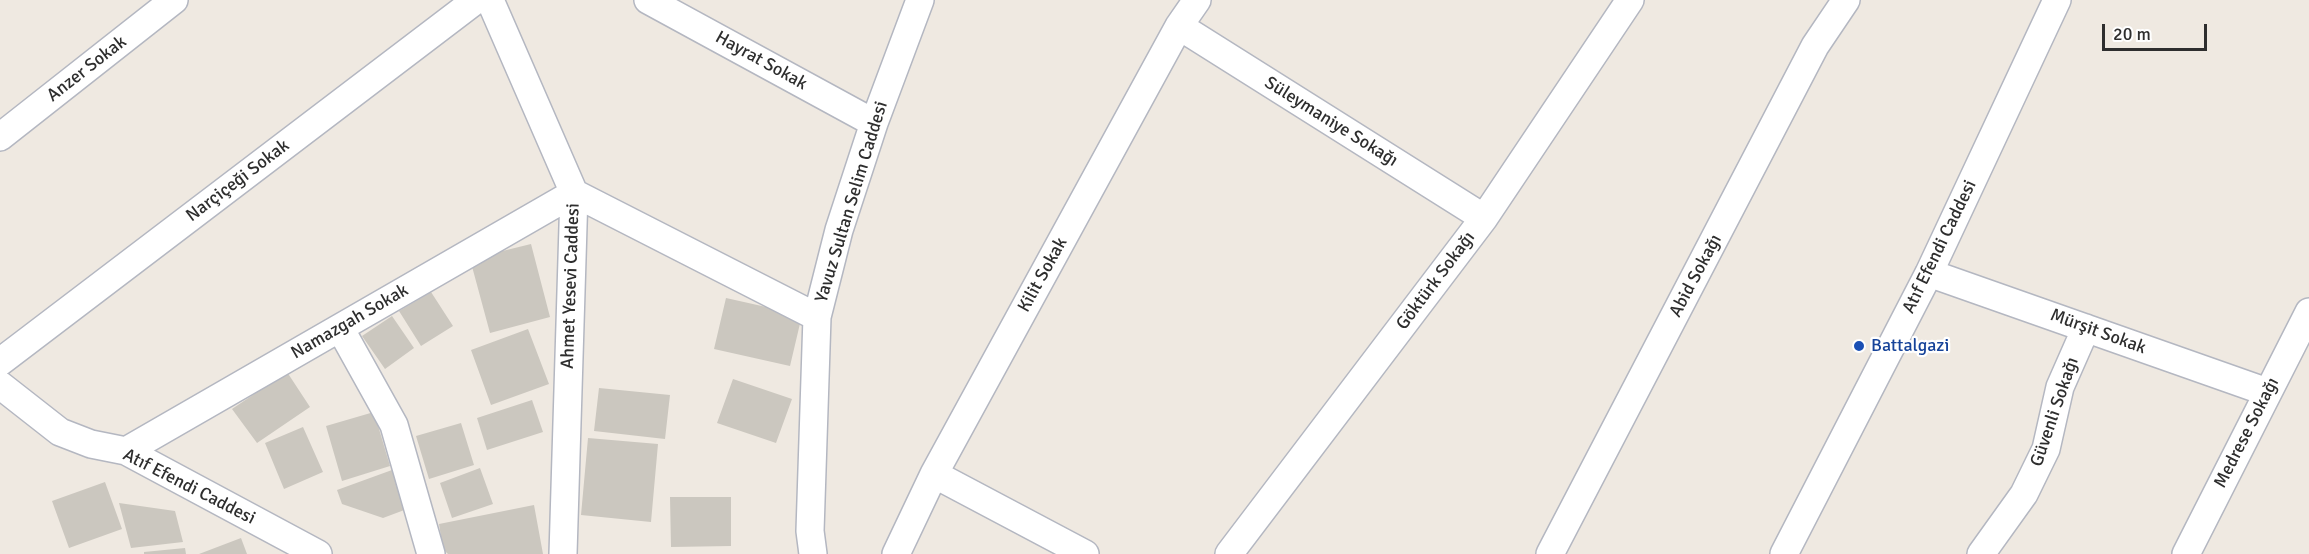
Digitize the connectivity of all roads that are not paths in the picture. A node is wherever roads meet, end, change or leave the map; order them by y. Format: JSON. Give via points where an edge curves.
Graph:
{"nodes":[{"id":1,"x":174,"y":0,"type":"edge"},
{"id":2,"x":476,"y":0,"type":"edge"},
{"id":3,"x":490,"y":0,"type":"edge"},
{"id":4,"x":648,"y":0,"type":"edge"},
{"id":5,"x":920,"y":0,"type":"edge"},
{"id":6,"x":1197,"y":0,"type":"edge"},
{"id":7,"x":1630,"y":0,"type":"edge"},
{"id":8,"x":1846,"y":0,"type":"edge"},
{"id":9,"x":2057,"y":0,"type":"edge"},
{"id":10,"x":1179,"y":26,"type":"junction"},
{"id":11,"x":874,"y":123,"type":"junction"},
{"id":12,"x":0,"y":137,"type":"edge"},
{"id":13,"x":574,"y":193,"type":"junction"},
{"id":14,"x":1484,"y":218,"type":"junction"},
{"id":15,"x":1929,"y":273,"type":"junction"},
{"id":16,"x":2309,"y":312,"type":"edge"},
{"id":17,"x":817,"y":316,"type":"junction"},
{"id":18,"x":340,"y":328,"type":"junction"},
{"id":19,"x":2086,"y":328,"type":"junction"},
{"id":20,"x":0,"y":363,"type":"edge"},
{"id":21,"x":0,"y":386,"type":"edge"},
{"id":22,"x":2267,"y":393,"type":"junction"},
{"id":23,"x":126,"y":451,"type":"junction"},
{"id":24,"x":934,"y":474,"type":"junction"},
{"id":25,"x":318,"y":554,"type":"edge"},
{"id":26,"x":431,"y":554,"type":"edge"},
{"id":27,"x":562,"y":554,"type":"edge"},
{"id":28,"x":813,"y":554,"type":"edge"},
{"id":29,"x":896,"y":554,"type":"edge"},
{"id":30,"x":1085,"y":554,"type":"edge"},
{"id":31,"x":1229,"y":554,"type":"edge"},
{"id":32,"x":1550,"y":554,"type":"edge"},
{"id":33,"x":1784,"y":554,"type":"edge"},
{"id":34,"x":1981,"y":554,"type":"edge"},
{"id":35,"x":2186,"y":554,"type":"edge"}],
"edges":[{"from":1,"to":12,"type":"street","name":"Anzer Sokak"},
{"from":2,"to":20,"type":"street","name":"Narçiçeği Sokak"},
{"from":3,"to":13,"type":"street","name":"Ahmet Yesevi Caddesi"},
{"from":4,"to":11,"type":"street","name":"Hayrat Sokak"},
{"from":5,"to":11,"type":"street","name":"Yavuz Sultan Selim Caddesi"},
{"from":6,"to":10,"type":"street","name":"Kilit Sokak"},
{"from":7,"to":14,"type":"street","name":"Göktürk Sokağı"},
{"from":8,"to":32,"type":"street","name":"Abid Sokağı","via":[[1815,46]]},
{"from":9,"to":15,"type":"street","name":"Atıf Efendi Caddesi"},
{"from":10,"to":14,"type":"street","name":"Süleymaniye Sokağı"},
{"from":10,"to":24,"type":"street","name":"Kilit Sokak"},
{"from":11,"to":17,"type":"street","name":"Yavuz Sultan Selim Caddesi","via":[[839,230]]},
{"from":13,"to":17,"type":"street"},
{"from":13,"to":18,"type":"street","name":"Namazgah Sokak"},
{"from":13,"to":27,"type":"street","name":"Ahmet Yesevi Caddesi"},
{"from":14,"to":31,"type":"street","name":"Göktürk Sokağı"},
{"from":15,"to":19,"type":"street","name":"Mürşit Sokak"},
{"from":15,"to":33,"type":"street","name":"Atıf Efendi Caddesi"},
{"from":16,"to":22,"type":"street","name":"Medrese Sokağı"},
{"from":17,"to":28,"type":"street","name":"Yavuz Sultan Selim Caddesi","via":[[810,531]]},
{"from":18,"to":23,"type":"street","name":"Namazgah Sokak"},
{"from":18,"to":26,"type":"street","via":[[394,425]]},
{"from":19,"to":22,"type":"street","name":"Mürşit Sokak"},
{"from":19,"to":34,"type":"street","name":"Güvenli Sokağı","via":[[2060,387],[2046,449],[2024,495]]},
{"from":21,"to":23,"type":"street","name":"Atıf Efendi Caddesi","via":[[60,432]]},
{"from":22,"to":35,"type":"street","name":"Medrese Sokağı"},
{"from":23,"to":25,"type":"street","name":"Atıf Efendi Caddesi"},
{"from":24,"to":29,"type":"street","name":"Kilit Sokak"},
{"from":24,"to":30,"type":"street"}]}
